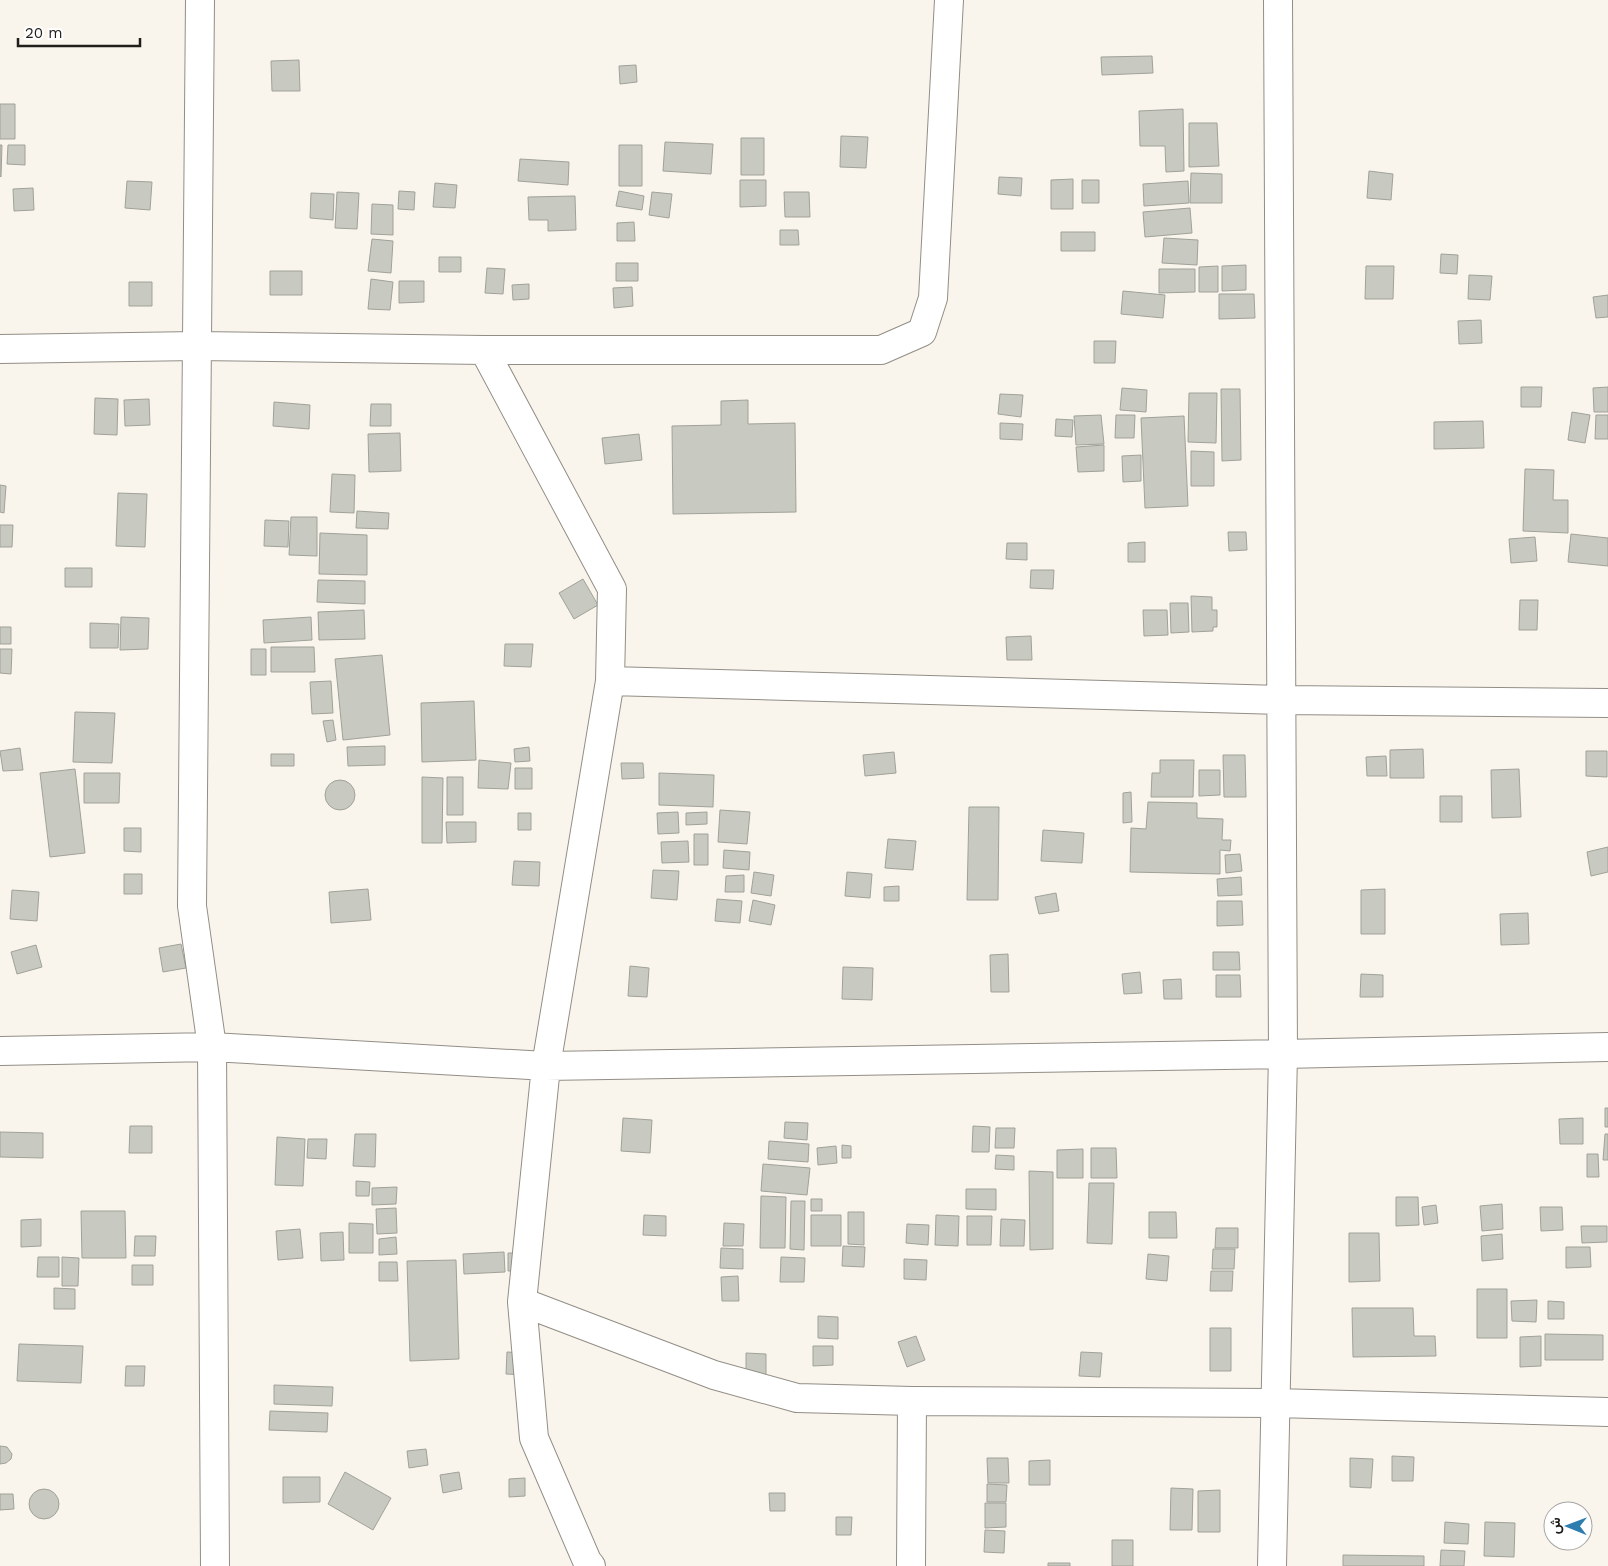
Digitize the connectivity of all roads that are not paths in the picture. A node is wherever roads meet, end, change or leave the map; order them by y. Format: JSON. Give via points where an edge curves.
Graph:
{"nodes":[{"id":1,"x":200,"y":0,"type":"edge"},
{"id":2,"x":949,"y":0,"type":"edge"},
{"id":3,"x":1278,"y":0,"type":"edge"},
{"id":4,"x":196,"y":346,"type":"junction"},
{"id":5,"x":0,"y":349,"type":"edge"},
{"id":6,"x":484,"y":350,"type":"junction"},
{"id":7,"x":610,"y":681,"type":"junction"},
{"id":8,"x":1282,"y":700,"type":"junction"},
{"id":9,"x":1608,"y":703,"type":"edge"},
{"id":10,"x":212,"y":1047,"type":"junction"},
{"id":11,"x":1608,"y":1047,"type":"edge"},
{"id":12,"x":0,"y":1051,"type":"edge"},
{"id":13,"x":1283,"y":1054,"type":"junction"},
{"id":14,"x":546,"y":1066,"type":"junction"},
{"id":15,"x":522,"y":1302,"type":"junction"},
{"id":16,"x":912,"y":1401,"type":"junction"},
{"id":17,"x":1275,"y":1403,"type":"junction"},
{"id":18,"x":1608,"y":1412,"type":"edge"},
{"id":19,"x":215,"y":1566,"type":"edge"},
{"id":20,"x":591,"y":1566,"type":"edge"},
{"id":21,"x":911,"y":1566,"type":"edge"},
{"id":22,"x":1272,"y":1566,"type":"edge"}],
"edges":[{"from":1,"to":4,"type":"street"},
{"from":2,"to":6,"type":"street","via":[[934,298],[922,332],[881,350]]},
{"from":3,"to":8,"type":"street"},
{"from":4,"to":5,"type":"street"},
{"from":4,"to":6,"type":"street"},
{"from":4,"to":10,"type":"street","via":[[192,906]]},
{"from":6,"to":7,"type":"street","via":[[612,589]]},
{"from":7,"to":8,"type":"street"},
{"from":7,"to":14,"type":"street"},
{"from":8,"to":9,"type":"street"},
{"from":8,"to":13,"type":"street"},
{"from":10,"to":12,"type":"street"},
{"from":10,"to":14,"type":"street"},
{"from":10,"to":19,"type":"street"},
{"from":11,"to":13,"type":"street"},
{"from":13,"to":14,"type":"street"},
{"from":13,"to":17,"type":"street"},
{"from":14,"to":15,"type":"street"},
{"from":15,"to":16,"type":"street","via":[[714,1375],[797,1398]]},
{"from":15,"to":20,"type":"street","via":[[534,1438],[586,1561]]},
{"from":16,"to":17,"type":"street"},
{"from":16,"to":21,"type":"street"},
{"from":17,"to":18,"type":"street"},
{"from":17,"to":22,"type":"street"}]}
